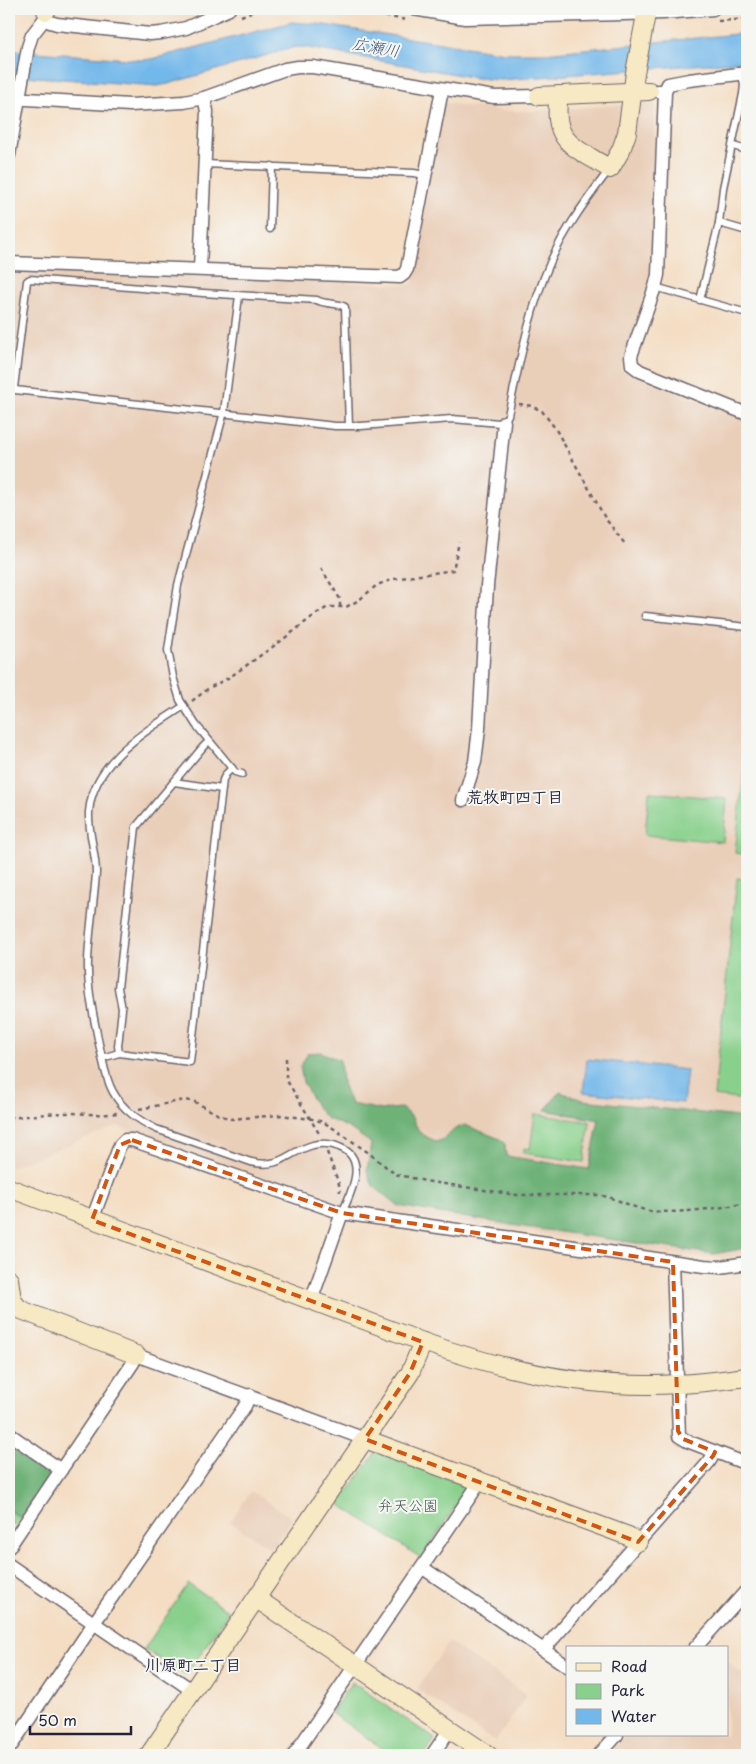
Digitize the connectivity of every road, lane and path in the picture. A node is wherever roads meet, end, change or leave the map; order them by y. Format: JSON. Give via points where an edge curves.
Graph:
{"nodes":[{"id":1,"x":229,"y":9,"type":"edge"},
{"id":2,"x":259,"y":9,"type":"edge"},
{"id":3,"x":414,"y":9,"type":"edge"},
{"id":4,"x":712,"y":9,"type":"edge"},
{"id":5,"x":254,"y":10,"type":"edge"},
{"id":6,"x":646,"y":10,"type":"edge"},
{"id":7,"x":435,"y":11,"type":"edge"},
{"id":8,"x":47,"y":12,"type":"edge"},
{"id":9,"x":744,"y":74,"type":"edge"},
{"id":10,"x":442,"y":90,"type":"junction"},
{"id":11,"x":649,"y":91,"type":"junction"},
{"id":12,"x":16,"y":95,"type":"edge"},
{"id":13,"x":559,"y":95,"type":"junction"},
{"id":14,"x":540,"y":96,"type":"joint"},
{"id":15,"x":204,"y":98,"type":"junction"},
{"id":16,"x":733,"y":146,"type":"junction"},
{"id":17,"x":747,"y":150,"type":"edge"},
{"id":18,"x":9,"y":155,"type":"edge"},
{"id":19,"x":205,"y":164,"type":"junction"},
{"id":20,"x":272,"y":166,"type":"junction"},
{"id":21,"x":610,"y":168,"type":"junction"},
{"id":22,"x":425,"y":175,"type":"junction"},
{"id":23,"x":719,"y":223,"type":"junction"},
{"id":24,"x":270,"y":229,"type":"dead end"},
{"id":25,"x":747,"y":231,"type":"edge"},
{"id":26,"x":9,"y":263,"type":"edge"},
{"id":27,"x":200,"y":269,"type":"junction"},
{"id":28,"x":655,"y":287,"type":"junction"},
{"id":29,"x":239,"y":296,"type":"junction"},
{"id":30,"x":700,"y":300,"type":"junction"},
{"id":31,"x":747,"y":313,"type":"edge"},
{"id":32,"x":510,"y":402,"type":"junction"},
{"id":33,"x":224,"y":412,"type":"junction"},
{"id":34,"x":747,"y":414,"type":"edge"},
{"id":35,"x":504,"y":422,"type":"junction"},
{"id":36,"x":349,"y":426,"type":"junction"},
{"id":37,"x":459,"y":542,"type":"dead end"},
{"id":38,"x":625,"y":544,"type":"dead end"},
{"id":39,"x":321,"y":568,"type":"dead end"},
{"id":40,"x":340,"y":607,"type":"junction"},
{"id":41,"x":645,"y":616,"type":"dead end"},
{"id":42,"x":747,"y":627,"type":"edge"},
{"id":43,"x":184,"y":706,"type":"junction"},
{"id":44,"x":209,"y":741,"type":"junction"},
{"id":45,"x":232,"y":768,"type":"junction"},
{"id":46,"x":242,"y":774,"type":"dead end"},
{"id":47,"x":174,"y":782,"type":"junction"},
{"id":48,"x":222,"y":789,"type":"junction"},
{"id":49,"x":463,"y":800,"type":"dead end"},
{"id":50,"x":119,"y":1053,"type":"junction"},
{"id":51,"x":102,"y":1058,"type":"junction"},
{"id":52,"x":286,"y":1058,"type":"dead end"},
{"id":53,"x":128,"y":1111,"type":"junction"},
{"id":54,"x":9,"y":1118,"type":"edge"},
{"id":55,"x":321,"y":1137,"type":"dead end"},
{"id":56,"x":326,"y":1151,"type":"dead end"},
{"id":57,"x":9,"y":1188,"type":"edge"},
{"id":58,"x":747,"y":1203,"type":"edge"},
{"id":59,"x":343,"y":1210,"type":"junction"},
{"id":60,"x":92,"y":1220,"type":"junction"},
{"id":61,"x":673,"y":1262,"type":"junction"},
{"id":62,"x":747,"y":1263,"type":"edge"},
{"id":63,"x":9,"y":1280,"type":"edge"},
{"id":64,"x":311,"y":1301,"type":"junction"},
{"id":65,"x":12,"y":1305,"type":"edge"},
{"id":66,"x":423,"y":1342,"type":"junction"},
{"id":67,"x":136,"y":1354,"type":"junction"},
{"id":68,"x":747,"y":1377,"type":"edge"},
{"id":69,"x":677,"y":1385,"type":"junction"},
{"id":70,"x":250,"y":1396,"type":"junction"},
{"id":71,"x":9,"y":1434,"type":"edge"},
{"id":72,"x":364,"y":1439,"type":"junction"},
{"id":73,"x":715,"y":1452,"type":"junction"},
{"id":74,"x":747,"y":1464,"type":"edge"},
{"id":75,"x":61,"y":1470,"type":"junction"},
{"id":76,"x":480,"y":1482,"type":"junction"},
{"id":77,"x":638,"y":1542,"type":"junction"},
{"id":78,"x":9,"y":1546,"type":"edge"},
{"id":79,"x":9,"y":1565,"type":"edge"},
{"id":80,"x":423,"y":1568,"type":"junction"},
{"id":81,"x":747,"y":1590,"type":"edge"},
{"id":82,"x":257,"y":1599,"type":"junction"},
{"id":83,"x":94,"y":1623,"type":"junction"},
{"id":84,"x":698,"y":1646,"type":"edge"},
{"id":85,"x":543,"y":1650,"type":"junction"},
{"id":86,"x":566,"y":1665,"type":"edge"},
{"id":87,"x":355,"y":1666,"type":"junction"},
{"id":88,"x":192,"y":1691,"type":"junction"},
{"id":89,"x":450,"y":1729,"type":"junction"},
{"id":90,"x":616,"y":1736,"type":"edge"},
{"id":91,"x":9,"y":1749,"type":"edge"},
{"id":92,"x":148,"y":1755,"type":"edge"},
{"id":93,"x":294,"y":1755,"type":"edge"},
{"id":94,"x":432,"y":1755,"type":"edge"},
{"id":95,"x":488,"y":1755,"type":"edge"},
{"id":96,"x":599,"y":1755,"type":"edge"}],
"edges":[{"from":1,"to":8,"type":"street","via":[[186,28],[150,34],[57,24],[50,22]]},
{"from":2,"to":5,"type":"path"},
{"from":3,"to":7,"type":"street"},
{"from":4,"to":6,"type":"street"},
{"from":6,"to":7,"type":"street","via":[[465,18]]},
{"from":6,"to":11,"type":"street","via":[[635,73]]},
{"from":8,"to":12,"type":"street","via":[[32,35]]},
{"from":9,"to":11,"type":"street","via":[[689,80]]},
{"from":9,"to":16,"type":"lane"},
{"from":10,"to":14,"type":"street","via":[[494,97]]},
{"from":10,"to":15,"type":"street","via":[[298,66]]},
{"from":10,"to":22,"type":"street"},
{"from":11,"to":13,"type":"street"},
{"from":11,"to":21,"type":"street"},
{"from":11,"to":28,"type":"street","via":[[658,275]]},
{"from":12,"to":15,"type":"street","via":[[143,106]]},
{"from":12,"to":18,"type":"street"},
{"from":13,"to":14,"type":"street"},
{"from":13,"to":21,"type":"street","via":[[556,111],[563,136]]},
{"from":15,"to":19,"type":"street","via":[[207,111]]},
{"from":16,"to":17,"type":"lane"},
{"from":16,"to":23,"type":"lane"},
{"from":19,"to":20,"type":"lane"},
{"from":19,"to":27,"type":"street"},
{"from":20,"to":22,"type":"lane"},
{"from":20,"to":24,"type":"lane"},
{"from":21,"to":32,"type":"lane","via":[[549,264]]},
{"from":22,"to":27,"type":"street","via":[[407,269],[400,277]]},
{"from":23,"to":25,"type":"lane"},
{"from":23,"to":30,"type":"lane"},
{"from":26,"to":27,"type":"street"},
{"from":28,"to":30,"type":"lane"},
{"from":28,"to":34,"type":"street","via":[[631,356],[632,364],[640,371]]},
{"from":29,"to":33,"type":"lane"},
{"from":29,"to":33,"type":"lane","via":[[30,278],[27,281],[15,390]]},
{"from":29,"to":36,"type":"lane","via":[[317,300],[345,307]]},
{"from":30,"to":31,"type":"lane"},
{"from":32,"to":35,"type":"lane"},
{"from":32,"to":38,"type":"path","via":[[542,411],[555,428],[598,508]]},
{"from":33,"to":36,"type":"lane"},
{"from":33,"to":43,"type":"lane","via":[[178,585],[170,629],[168,650],[173,677]]},
{"from":35,"to":36,"type":"lane","via":[[452,419]]},
{"from":35,"to":49,"type":"street","via":[[487,586],[479,730],[475,762]]},
{"from":37,"to":40,"type":"path","via":[[453,570],[394,579],[377,585],[346,607]]},
{"from":39,"to":40,"type":"path","via":[[340,600]]},
{"from":40,"to":43,"type":"path","via":[[316,614],[282,641]]},
{"from":41,"to":42,"type":"lane"},
{"from":43,"to":44,"type":"lane"},
{"from":43,"to":51,"type":"lane","via":[[116,757],[99,780],[90,802],[96,873],[88,962],[93,1014]]},
{"from":44,"to":45,"type":"lane"},
{"from":44,"to":47,"type":"lane"},
{"from":45,"to":46,"type":"lane"},
{"from":45,"to":48,"type":"lane","via":[[223,780]]},
{"from":47,"to":48,"type":"lane"},
{"from":47,"to":50,"type":"lane","via":[[136,827],[118,988],[122,1009]]},
{"from":48,"to":50,"type":"lane","via":[[190,1062]]},
{"from":50,"to":51,"type":"lane"},
{"from":51,"to":53,"type":"lane","via":[[113,1092]]},
{"from":52,"to":55,"type":"path","via":[[286,1079]]},
{"from":53,"to":54,"type":"path","via":[[104,1115],[68,1113]]},
{"from":53,"to":58,"type":"path","via":[[185,1100],[231,1119],[280,1115],[312,1119],[323,1122],[369,1152],[394,1174],[517,1195],[598,1195],[649,1211],[670,1212]]},
{"from":53,"to":59,"type":"lane","via":[[156,1129],[258,1164],[276,1163],[320,1144],[344,1148],[355,1161],[356,1170],[353,1188]]},
{"from":56,"to":59,"type":"path","via":[[339,1184]]},
{"from":57,"to":60,"type":"street"},
{"from":59,"to":60,"type":"street","via":[[128,1140],[120,1145]]},
{"from":59,"to":61,"type":"street"},
{"from":59,"to":64,"type":"street"},
{"from":60,"to":64,"type":"street"},
{"from":61,"to":62,"type":"street","via":[[720,1267]]},
{"from":61,"to":69,"type":"street"},
{"from":63,"to":65,"type":"street"},
{"from":64,"to":66,"type":"street"},
{"from":65,"to":67,"type":"street"},
{"from":66,"to":69,"type":"street","via":[[490,1364],[556,1378],[629,1385]]},
{"from":66,"to":72,"type":"street","via":[[410,1373]]},
{"from":67,"to":70,"type":"street"},
{"from":67,"to":75,"type":"street"},
{"from":68,"to":69,"type":"street"},
{"from":69,"to":73,"type":"street","via":[[679,1436]]},
{"from":70,"to":72,"type":"street"},
{"from":70,"to":83,"type":"street"},
{"from":71,"to":75,"type":"street"},
{"from":72,"to":76,"type":"street"},
{"from":72,"to":82,"type":"street"},
{"from":73,"to":74,"type":"street"},
{"from":73,"to":77,"type":"street"},
{"from":75,"to":78,"type":"street"},
{"from":76,"to":77,"type":"street"},
{"from":76,"to":80,"type":"street"},
{"from":77,"to":85,"type":"street"},
{"from":79,"to":83,"type":"street"},
{"from":80,"to":85,"type":"street"},
{"from":80,"to":87,"type":"street"},
{"from":81,"to":84,"type":"street"},
{"from":82,"to":87,"type":"street"},
{"from":82,"to":88,"type":"street"},
{"from":83,"to":88,"type":"street"},
{"from":83,"to":91,"type":"street"},
{"from":85,"to":86,"type":"street"},
{"from":87,"to":89,"type":"street"},
{"from":87,"to":93,"type":"street"},
{"from":88,"to":92,"type":"street"},
{"from":89,"to":94,"type":"street"},
{"from":89,"to":95,"type":"street"},
{"from":90,"to":96,"type":"street"}]}
